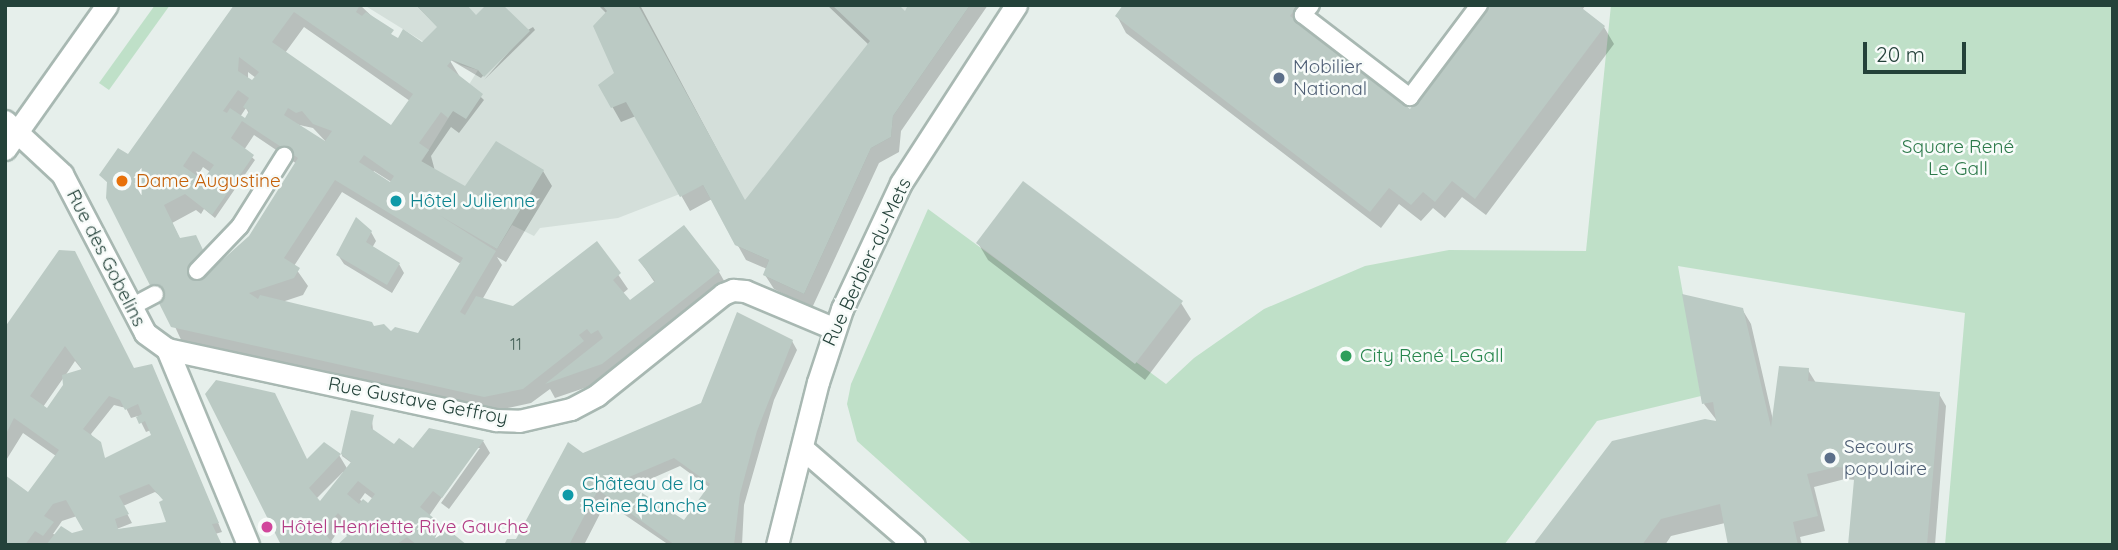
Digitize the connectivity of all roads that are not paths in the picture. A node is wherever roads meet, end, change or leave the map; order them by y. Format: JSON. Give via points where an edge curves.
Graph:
{"nodes":[{"id":1,"x":107,"y":5,"type":"edge"},
{"id":2,"x":1016,"y":5,"type":"edge"},
{"id":3,"x":1311,"y":5,"type":"edge"},
{"id":4,"x":1479,"y":5,"type":"edge"},
{"id":5,"x":12,"y":126,"type":"edge"},
{"id":6,"x":5,"y":149,"type":"edge"},
{"id":7,"x":284,"y":156,"type":"dead end"},
{"id":8,"x":197,"y":271,"type":"dead end"},
{"id":9,"x":155,"y":294,"type":"dead end"},
{"id":10,"x":131,"y":307,"type":"junction"},
{"id":11,"x":833,"y":328,"type":"junction"},
{"id":12,"x":167,"y":349,"type":"junction"},
{"id":13,"x":802,"y":448,"type":"junction"},
{"id":14,"x":248,"y":545,"type":"edge"},
{"id":15,"x":777,"y":545,"type":"edge"},
{"id":16,"x":915,"y":545,"type":"edge"}],
"edges":[{"from":1,"to":5,"type":"street"},
{"from":2,"to":11,"type":"street","name":"Rue Berbier-du-Mets","via":[[901,183]]},
{"from":3,"to":4,"type":"lane","via":[[1303,15],[1410,97]]},
{"from":5,"to":6,"type":"street"},
{"from":5,"to":10,"type":"street","name":"Rue des Gobelins","via":[[62,174]]},
{"from":7,"to":8,"type":"lane","via":[[240,226]]},
{"from":9,"to":10,"type":"lane"},
{"from":10,"to":12,"type":"street","name":"Rue des Gobelins","via":[[145,334]]},
{"from":11,"to":12,"type":"street","name":"Rue Gustave Geffroy","via":[[733,290],[597,395],[561,412],[519,421],[496,420]]},
{"from":11,"to":13,"type":"street","name":"Rue Berbier-du-Mets"},
{"from":12,"to":14,"type":"street","name":"Rue des Gobelins"},
{"from":13,"to":15,"type":"street","name":"Rue Berbier-du-Mets"},
{"from":13,"to":16,"type":"street"}]}
